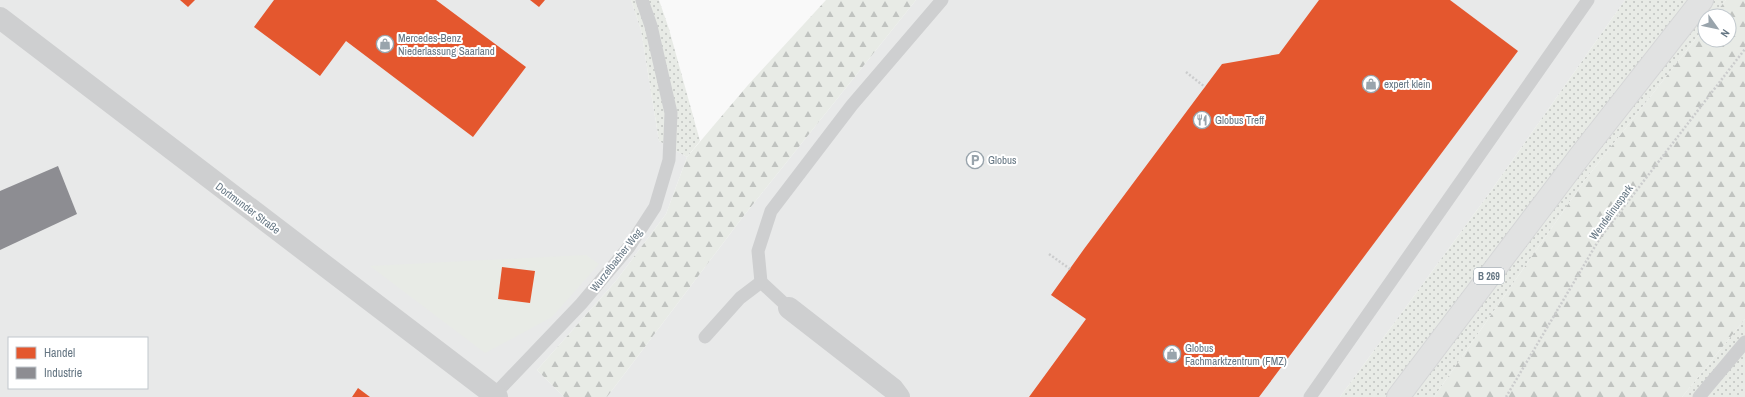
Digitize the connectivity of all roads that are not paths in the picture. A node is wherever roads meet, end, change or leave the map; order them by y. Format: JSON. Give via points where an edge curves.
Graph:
{"nodes":[{"id":1,"x":642,"y":0,"type":"edge"},
{"id":2,"x":942,"y":0,"type":"edge"},
{"id":3,"x":1588,"y":0,"type":"edge"},
{"id":4,"x":1702,"y":0,"type":"edge"},
{"id":5,"x":0,"y":18,"type":"edge"},
{"id":6,"x":761,"y":282,"type":"junction"},
{"id":7,"x":789,"y":308,"type":"joint"},
{"id":8,"x":705,"y":337,"type":"dead end"},
{"id":9,"x":1745,"y":342,"type":"edge"},
{"id":10,"x":496,"y":396,"type":"edge"},
{"id":11,"x":899,"y":397,"type":"edge"},
{"id":12,"x":1310,"y":397,"type":"edge"},
{"id":13,"x":1398,"y":397,"type":"edge"},
{"id":14,"x":1699,"y":397,"type":"edge"}],
"edges":[{"from":1,"to":10,"type":"lane","name":"Wurzelbacher Weg","via":[[651,26],[671,113],[669,160],[655,207],[629,247],[581,304]]},
{"from":2,"to":6,"type":"lane","via":[[852,105],[771,211],[758,251]]},
{"from":3,"to":12,"type":"lane"},
{"from":4,"to":13,"type":"main road","number":"B 269","via":[[1580,156]]},
{"from":5,"to":10,"type":"street","name":"Dortmunder Straße"},
{"from":6,"to":7,"type":"lane"},
{"from":6,"to":8,"type":"lane","via":[[740,298]]},
{"from":7,"to":11,"type":"street","via":[[893,389]]},
{"from":9,"to":14,"type":"lane"}]}
